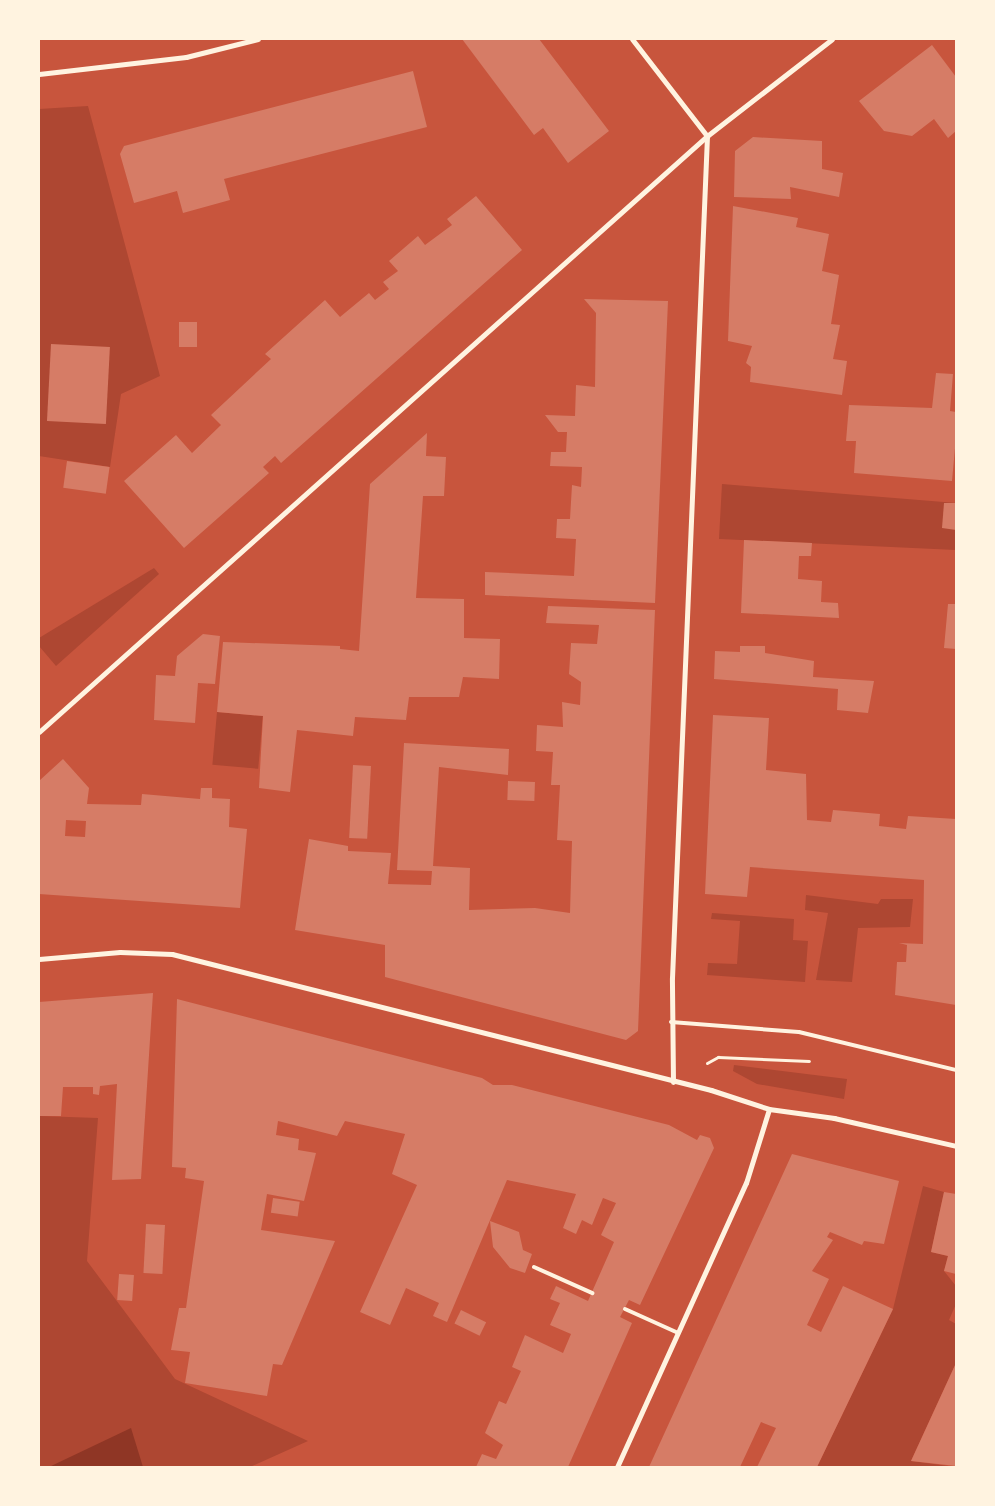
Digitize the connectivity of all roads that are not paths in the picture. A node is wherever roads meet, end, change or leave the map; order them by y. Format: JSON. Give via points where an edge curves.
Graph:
{"nodes":[{"id":1,"x":258,"y":39,"type":"edge"},
{"id":2,"x":632,"y":39,"type":"edge"},
{"id":3,"x":832,"y":39,"type":"edge"},
{"id":4,"x":39,"y":74,"type":"edge"},
{"id":5,"x":707,"y":136,"type":"junction"},
{"id":6,"x":39,"y":732,"type":"edge"},
{"id":7,"x":39,"y":958,"type":"edge"},
{"id":8,"x":671,"y":1022,"type":"junction"},
{"id":9,"x":956,"y":1070,"type":"edge"},
{"id":10,"x":673,"y":1082,"type":"junction"},
{"id":11,"x":769,"y":1109,"type":"junction"},
{"id":12,"x":956,"y":1146,"type":"edge"},
{"id":13,"x":534,"y":1267,"type":"dead end"},
{"id":14,"x":592,"y":1293,"type":"dead end"},
{"id":15,"x":625,"y":1309,"type":"dead end"},
{"id":16,"x":676,"y":1332,"type":"junction"},
{"id":17,"x":617,"y":1467,"type":"edge"}],
"edges":[{"from":1,"to":4,"type":"street","via":[[186,58]]},
{"from":2,"to":5,"type":"street"},
{"from":3,"to":5,"type":"street"},
{"from":5,"to":6,"type":"street"},
{"from":5,"to":8,"type":"street"},
{"from":7,"to":10,"type":"street","via":[[163,953]]},
{"from":8,"to":9,"type":"lane","via":[[799,1032]]},
{"from":8,"to":10,"type":"street"},
{"from":10,"to":11,"type":"street"},
{"from":11,"to":12,"type":"street","via":[[834,1118]]},
{"from":11,"to":16,"type":"street","via":[[746,1183]]},
{"from":13,"to":14,"type":"lane"},
{"from":15,"to":16,"type":"lane"},
{"from":16,"to":17,"type":"street"}]}
